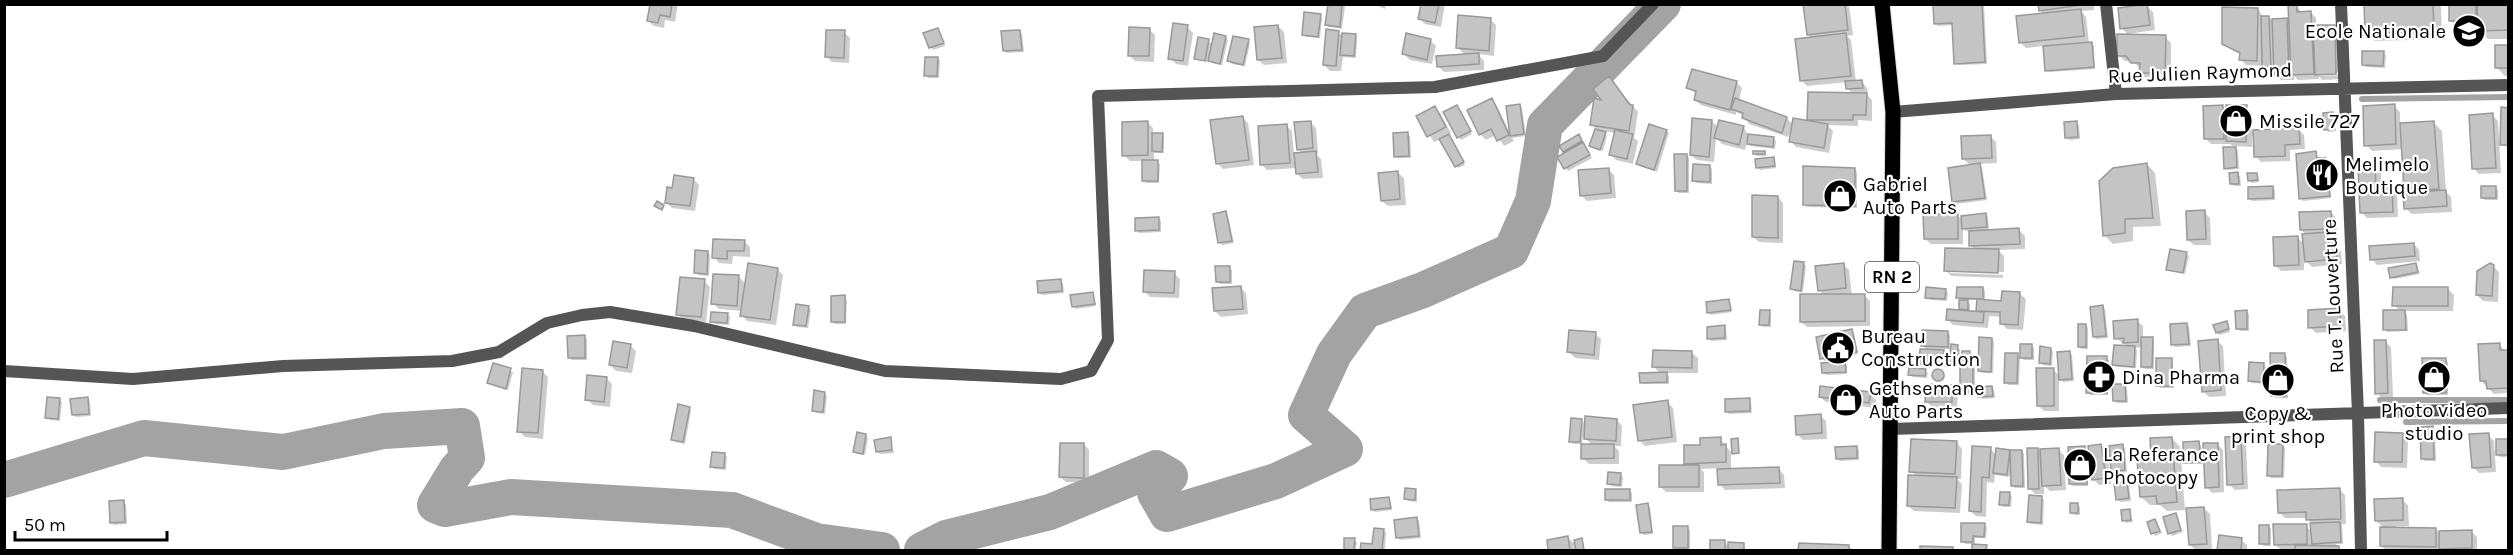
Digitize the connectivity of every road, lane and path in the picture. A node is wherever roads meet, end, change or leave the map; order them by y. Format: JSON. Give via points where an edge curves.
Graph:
{"nodes":[{"id":1,"x":1653,"y":4,"type":"edge"},
{"id":2,"x":1882,"y":4,"type":"edge"},
{"id":3,"x":2106,"y":4,"type":"edge"},
{"id":4,"x":2341,"y":4,"type":"edge"},
{"id":5,"x":2508,"y":85,"type":"edge"},
{"id":6,"x":2343,"y":89,"type":"junction"},
{"id":7,"x":2116,"y":94,"type":"junction"},
{"id":8,"x":1893,"y":112,"type":"junction"},
{"id":9,"x":4,"y":371,"type":"edge"},
{"id":10,"x":2508,"y":408,"type":"edge"},
{"id":11,"x":2358,"y":414,"type":"junction"},
{"id":12,"x":1892,"y":429,"type":"junction"},
{"id":13,"x":1889,"y":550,"type":"edge"},
{"id":14,"x":2361,"y":550,"type":"edge"}],
"edges":[{"from":1,"to":9,"type":"street","via":[[1603,56],[1435,87],[1098,96],[1108,340],[1091,371],[1061,379],[885,370],[694,326],[610,312],[547,323],[499,352],[452,361],[283,366],[133,379]]},
{"from":2,"to":8,"type":"main road","number":"RN 2"},
{"from":3,"to":7,"type":"street"},
{"from":4,"to":6,"type":"street","name":"Rue T. Louverture"},
{"from":5,"to":6,"type":"street","name":"Rue Julien Raymond"},
{"from":6,"to":7,"type":"street","name":"Rue Julien Raymond"},
{"from":6,"to":11,"type":"street","name":"Rue T. Louverture"},
{"from":7,"to":8,"type":"street","name":"Rue Julien Raymond"},
{"from":8,"to":12,"type":"main road","number":"RN 2"},
{"from":10,"to":11,"type":"street"},
{"from":11,"to":12,"type":"street"},
{"from":11,"to":14,"type":"street","name":"Rue T. Louverture"},
{"from":12,"to":13,"type":"main road","number":"RN 2"}]}
